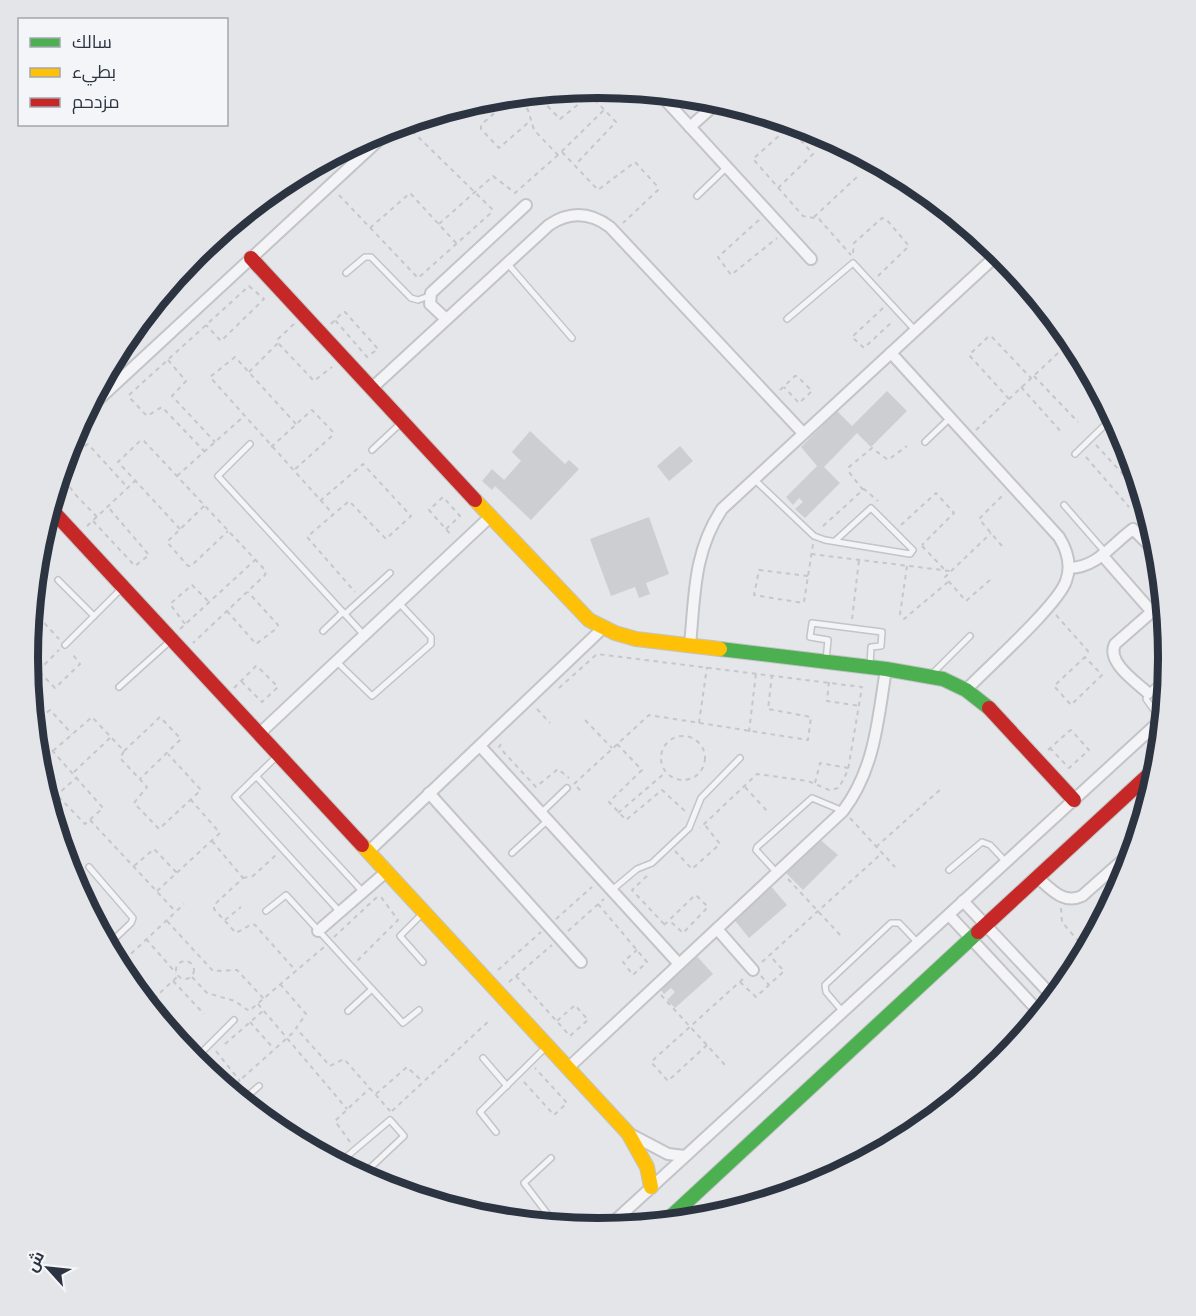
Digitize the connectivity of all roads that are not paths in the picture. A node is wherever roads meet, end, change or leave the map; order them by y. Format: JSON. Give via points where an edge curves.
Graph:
{"nodes":[{"id":1,"x":667,"y":102,"type":"edge"},
{"id":2,"x":710,"y":109,"type":"edge"},
{"id":3,"x":690,"y":127,"type":"junction"},
{"id":4,"x":374,"y":144,"type":"edge"},
{"id":5,"x":727,"y":167,"type":"junction"},
{"id":6,"x":698,"y":196,"type":"dead end"},
{"id":7,"x":526,"y":206,"type":"dead end"},
{"id":8,"x":251,"y":258,"type":"junction"},
{"id":9,"x":811,"y":260,"type":"dead end"},
{"id":10,"x":992,"y":260,"type":"edge"},
{"id":11,"x":507,"y":263,"type":"junction"},
{"id":12,"x":346,"y":273,"type":"dead end"},
{"id":13,"x":429,"y":296,"type":"junction"},
{"id":14,"x":446,"y":319,"type":"junction"},
{"id":15,"x":787,"y":319,"type":"dead end"},
{"id":16,"x":915,"y":330,"type":"junction"},
{"id":17,"x":572,"y":338,"type":"dead end"},
{"id":18,"x":891,"y":352,"type":"junction"},
{"id":19,"x":372,"y":388,"type":"junction"},
{"id":20,"x":104,"y":395,"type":"edge"},
{"id":21,"x":951,"y":418,"type":"junction"},
{"id":22,"x":403,"y":421,"type":"junction"},
{"id":23,"x":1107,"y":423,"type":"edge"},
{"id":24,"x":803,"y":433,"type":"junction"},
{"id":25,"x":925,"y":442,"type":"dead end"},
{"id":26,"x":249,"y":444,"type":"dead end"},
{"id":27,"x":372,"y":450,"type":"dead end"},
{"id":28,"x":1077,"y":452,"type":"road end"},
{"id":29,"x":753,"y":478,"type":"junction"},
{"id":30,"x":1064,"y":505,"type":"dead end"},
{"id":31,"x":56,"y":515,"type":"edge"},
{"id":32,"x":490,"y":516,"type":"junction"},
{"id":33,"x":835,"y":541,"type":"junction"},
{"id":34,"x":1146,"y":541,"type":"edge"},
{"id":35,"x":1104,"y":554,"type":"junction"},
{"id":36,"x":1069,"y":568,"type":"junction"},
{"id":37,"x":390,"y":573,"type":"dead end"},
{"id":38,"x":58,"y":580,"type":"dead end"},
{"id":39,"x":123,"y":586,"type":"junction"},
{"id":40,"x":398,"y":602,"type":"junction"},
{"id":41,"x":1156,"y":608,"type":"edge"},
{"id":42,"x":1152,"y":612,"type":"junction"},
{"id":43,"x":344,"y":613,"type":"junction"},
{"id":44,"x":94,"y":616,"type":"junction"},
{"id":45,"x":603,"y":628,"type":"junction"},
{"id":46,"x":323,"y":631,"type":"dead end"},
{"id":47,"x":364,"y":635,"type":"junction"},
{"id":48,"x":970,"y":636,"type":"dead end"},
{"id":49,"x":171,"y":639,"type":"junction"},
{"id":50,"x":65,"y":645,"type":"road end"},
{"id":51,"x":690,"y":645,"type":"junction"},
{"id":52,"x":336,"y":661,"type":"junction"},
{"id":53,"x":826,"y":662,"type":"junction"},
{"id":54,"x":870,"y":667,"type":"junction"},
{"id":55,"x":886,"y":669,"type":"junction"},
{"id":56,"x":931,"y":675,"type":"junction"},
{"id":57,"x":1157,"y":685,"type":"edge"},
{"id":58,"x":119,"y":687,"type":"dead end"},
{"id":59,"x":966,"y":690,"type":"junction"},
{"id":60,"x":1148,"y":693,"type":"junction"},
{"id":61,"x":1156,"y":712,"type":"edge"},
{"id":62,"x":1154,"y":726,"type":"edge"},
{"id":63,"x":259,"y":734,"type":"junction"},
{"id":64,"x":480,"y":746,"type":"junction"},
{"id":65,"x":278,"y":755,"type":"junction"},
{"id":66,"x":740,"y":758,"type":"dead end"},
{"id":67,"x":256,"y":776,"type":"junction"},
{"id":68,"x":1145,"y":778,"type":"edge"},
{"id":69,"x":567,"y":788,"type":"dead end"},
{"id":70,"x":429,"y":793,"type":"junction"},
{"id":71,"x":1074,"y":800,"type":"junction"},
{"id":72,"x":843,"y":810,"type":"junction"},
{"id":73,"x":545,"y":817,"type":"junction"},
{"id":74,"x":368,"y":852,"type":"junction"},
{"id":75,"x":512,"y":853,"type":"dead end"},
{"id":76,"x":1006,"y":862,"type":"junction"},
{"id":77,"x":1120,"y":863,"type":"edge"},
{"id":78,"x":89,"y":867,"type":"dead end"},
{"id":79,"x":949,"y":870,"type":"dead end"},
{"id":80,"x":778,"y":871,"type":"junction"},
{"id":81,"x":386,"y":872,"type":"junction"},
{"id":82,"x":1037,"y":877,"type":"junction"},
{"id":83,"x":612,"y":890,"type":"junction"},
{"id":84,"x":363,"y":892,"type":"junction"},
{"id":85,"x":963,"y":901,"type":"junction"},
{"id":86,"x":266,"y":911,"type":"dead end"},
{"id":87,"x":340,"y":912,"type":"junction"},
{"id":88,"x":424,"y":912,"type":"junction"},
{"id":89,"x":949,"y":915,"type":"junction"},
{"id":90,"x":985,"y":925,"type":"junction"},
{"id":91,"x":717,"y":929,"type":"junction"},
{"id":92,"x":318,"y":931,"type":"junction"},
{"id":93,"x":970,"y":938,"type":"junction"},
{"id":94,"x":114,"y":939,"type":"edge"},
{"id":95,"x":918,"y":943,"type":"junction"},
{"id":96,"x":423,"y":962,"type":"dead end"},
{"id":97,"x":581,"y":962,"type":"dead end"},
{"id":98,"x":679,"y":964,"type":"junction"},
{"id":99,"x":753,"y":970,"type":"dead end"},
{"id":100,"x":372,"y":989,"type":"junction"},
{"id":101,"x":1048,"y":992,"type":"edge"},
{"id":102,"x":1035,"y":1008,"type":"edge"},
{"id":103,"x":419,"y":1010,"type":"dead end"},
{"id":104,"x":348,"y":1011,"type":"dead end"},
{"id":105,"x":843,"y":1012,"type":"junction"},
{"id":106,"x":234,"y":1020,"type":"dead end"},
{"id":107,"x":548,"y":1046,"type":"junction"},
{"id":108,"x":201,"y":1053,"type":"edge"},
{"id":109,"x":483,"y":1058,"type":"dead end"},
{"id":110,"x":567,"y":1068,"type":"junction"},
{"id":111,"x":259,"y":1086,"type":"dead end"},
{"id":112,"x":507,"y":1086,"type":"junction"},
{"id":113,"x":248,"y":1096,"type":"edge"},
{"id":114,"x":496,"y":1132,"type":"dead end"},
{"id":115,"x":628,"y":1133,"type":"junction"},
{"id":116,"x":685,"y":1156,"type":"junction"},
{"id":117,"x":345,"y":1158,"type":"edge"},
{"id":118,"x":551,"y":1158,"type":"dead end"},
{"id":119,"x":369,"y":1168,"type":"dead end"},
{"id":120,"x":651,"y":1187,"type":"junction"},
{"id":121,"x":674,"y":1213,"type":"edge"},
{"id":122,"x":549,"y":1216,"type":"edge"},
{"id":123,"x":618,"y":1217,"type":"edge"}],
"edges":[{"from":1,"to":3,"type":"street"},
{"from":2,"to":3,"type":"street"},
{"from":3,"to":5,"type":"street"},
{"from":4,"to":8,"type":"street"},
{"from":5,"to":6,"type":"lane"},
{"from":5,"to":9,"type":"street"},
{"from":7,"to":13,"type":"street"},
{"from":8,"to":19,"type":"street"},
{"from":8,"to":20,"type":"street"},
{"from":10,"to":16,"type":"street"},
{"from":11,"to":14,"type":"street"},
{"from":11,"to":17,"type":"lane"},
{"from":11,"to":24,"type":"street","via":[[549,225],[569,215],[601,220]]},
{"from":12,"to":13,"type":"lane","via":[[365,257],[371,257],[411,298]]},
{"from":13,"to":14,"type":"street","via":[[430,304]]},
{"from":14,"to":19,"type":"street"},
{"from":15,"to":16,"type":"lane","via":[[853,260]]},
{"from":16,"to":18,"type":"street"},
{"from":18,"to":21,"type":"street"},
{"from":18,"to":24,"type":"street"},
{"from":19,"to":22,"type":"street"},
{"from":21,"to":25,"type":"lane"},
{"from":21,"to":36,"type":"street","via":[[1059,537]]},
{"from":22,"to":27,"type":"lane"},
{"from":22,"to":32,"type":"street"},
{"from":23,"to":28,"type":"lane"},
{"from":24,"to":29,"type":"street"},
{"from":26,"to":43,"type":"lane","via":[[218,476]]},
{"from":29,"to":33,"type":"lane","via":[[814,536]]},
{"from":29,"to":51,"type":"street","via":[[722,510],[703,542]]},
{"from":30,"to":35,"type":"lane"},
{"from":31,"to":39,"type":"street"},
{"from":32,"to":40,"type":"street"},
{"from":32,"to":45,"type":"street","via":[[583,615]]},
{"from":33,"to":33,"type":"lane","via":[[910,554],[912,550],[871,508]]},
{"from":34,"to":35,"type":"street","via":[[1135,529]]},
{"from":35,"to":36,"type":"street","via":[[1088,566]]},
{"from":35,"to":42,"type":"street"},
{"from":36,"to":59,"type":"street","via":[[1062,589],[1047,607]]},
{"from":37,"to":43,"type":"lane"},
{"from":38,"to":44,"type":"lane"},
{"from":39,"to":44,"type":"lane"},
{"from":39,"to":49,"type":"street"},
{"from":40,"to":47,"type":"street"},
{"from":40,"to":52,"type":"lane","via":[[431,637],[431,644],[372,696]]},
{"from":41,"to":42,"type":"street"},
{"from":42,"to":60,"type":"street","via":[[1115,644],[1112,652],[1115,660]]},
{"from":43,"to":46,"type":"lane"},
{"from":43,"to":47,"type":"lane"},
{"from":44,"to":50,"type":"lane"},
{"from":45,"to":51,"type":"street","via":[[636,639]]},
{"from":45,"to":64,"type":"street"},
{"from":47,"to":52,"type":"street"},
{"from":48,"to":56,"type":"lane"},
{"from":49,"to":58,"type":"lane"},
{"from":49,"to":63,"type":"street"},
{"from":51,"to":53,"type":"street"},
{"from":52,"to":63,"type":"street"},
{"from":53,"to":54,"type":"street"},
{"from":53,"to":54,"type":"lane","via":[[828,640],[810,637],[811,624],[883,632],[881,646],[871,646]]},
{"from":54,"to":55,"type":"street"},
{"from":55,"to":56,"type":"street"},
{"from":55,"to":72,"type":"street","via":[[871,760],[860,787]]},
{"from":56,"to":59,"type":"street"},
{"from":57,"to":60,"type":"lane"},
{"from":59,"to":71,"type":"street","via":[[987,705]]},
{"from":60,"to":61,"type":"lane","via":[[1147,703]]},
{"from":62,"to":71,"type":"street"},
{"from":63,"to":65,"type":"street"},
{"from":64,"to":70,"type":"street"},
{"from":64,"to":73,"type":"street"},
{"from":65,"to":67,"type":"lane"},
{"from":65,"to":74,"type":"street"},
{"from":66,"to":83,"type":"lane","via":[[701,798],[694,820],[670,845],[651,864],[637,868]]},
{"from":67,"to":84,"type":"lane"},
{"from":67,"to":87,"type":"lane","via":[[235,796]]},
{"from":68,"to":82,"type":"street"},
{"from":69,"to":73,"type":"lane"},
{"from":70,"to":74,"type":"street"},
{"from":70,"to":97,"type":"street"},
{"from":71,"to":76,"type":"street"},
{"from":72,"to":80,"type":"street"},
{"from":72,"to":80,"type":"lane","via":[[812,798],[758,847],[756,850]]},
{"from":73,"to":75,"type":"lane"},
{"from":73,"to":83,"type":"street"},
{"from":74,"to":81,"type":"street"},
{"from":76,"to":79,"type":"lane","via":[[982,842]]},
{"from":76,"to":85,"type":"street"},
{"from":77,"to":82,"type":"street","via":[[1074,899],[1062,897]]},
{"from":78,"to":94,"type":"lane","via":[[133,918]]},
{"from":80,"to":91,"type":"street"},
{"from":81,"to":84,"type":"street"},
{"from":81,"to":88,"type":"street"},
{"from":82,"to":90,"type":"street"},
{"from":83,"to":98,"type":"street"},
{"from":84,"to":87,"type":"street"},
{"from":85,"to":89,"type":"street"},
{"from":85,"to":90,"type":"street"},
{"from":86,"to":92,"type":"lane","via":[[286,895]]},
{"from":87,"to":92,"type":"street"},
{"from":88,"to":96,"type":"lane","via":[[400,936]]},
{"from":88,"to":107,"type":"street"},
{"from":89,"to":93,"type":"street"},
{"from":89,"to":95,"type":"street"},
{"from":90,"to":93,"type":"street"},
{"from":90,"to":101,"type":"street"},
{"from":91,"to":98,"type":"street"},
{"from":91,"to":99,"type":"street"},
{"from":92,"to":100,"type":"lane"},
{"from":93,"to":102,"type":"street"},
{"from":93,"to":121,"type":"street"},
{"from":95,"to":105,"type":"street"},
{"from":95,"to":105,"type":"lane","via":[[898,922],[883,930],[825,985],[826,992]]},
{"from":98,"to":110,"type":"street"},
{"from":100,"to":103,"type":"lane","via":[[403,1023]]},
{"from":100,"to":104,"type":"lane"},
{"from":105,"to":116,"type":"street"},
{"from":106,"to":108,"type":"lane"},
{"from":107,"to":110,"type":"street"},
{"from":107,"to":112,"type":"lane"},
{"from":109,"to":112,"type":"lane"},
{"from":110,"to":115,"type":"street"},
{"from":111,"to":113,"type":"lane"},
{"from":112,"to":114,"type":"lane","via":[[480,1112]]},
{"from":115,"to":116,"type":"street","via":[[663,1152]]},
{"from":115,"to":120,"type":"street","via":[[647,1167]]},
{"from":116,"to":120,"type":"street"},
{"from":117,"to":119,"type":"lane","via":[[389,1120],[404,1134]]},
{"from":118,"to":122,"type":"lane","via":[[524,1183]]},
{"from":120,"to":123,"type":"street"}]}
